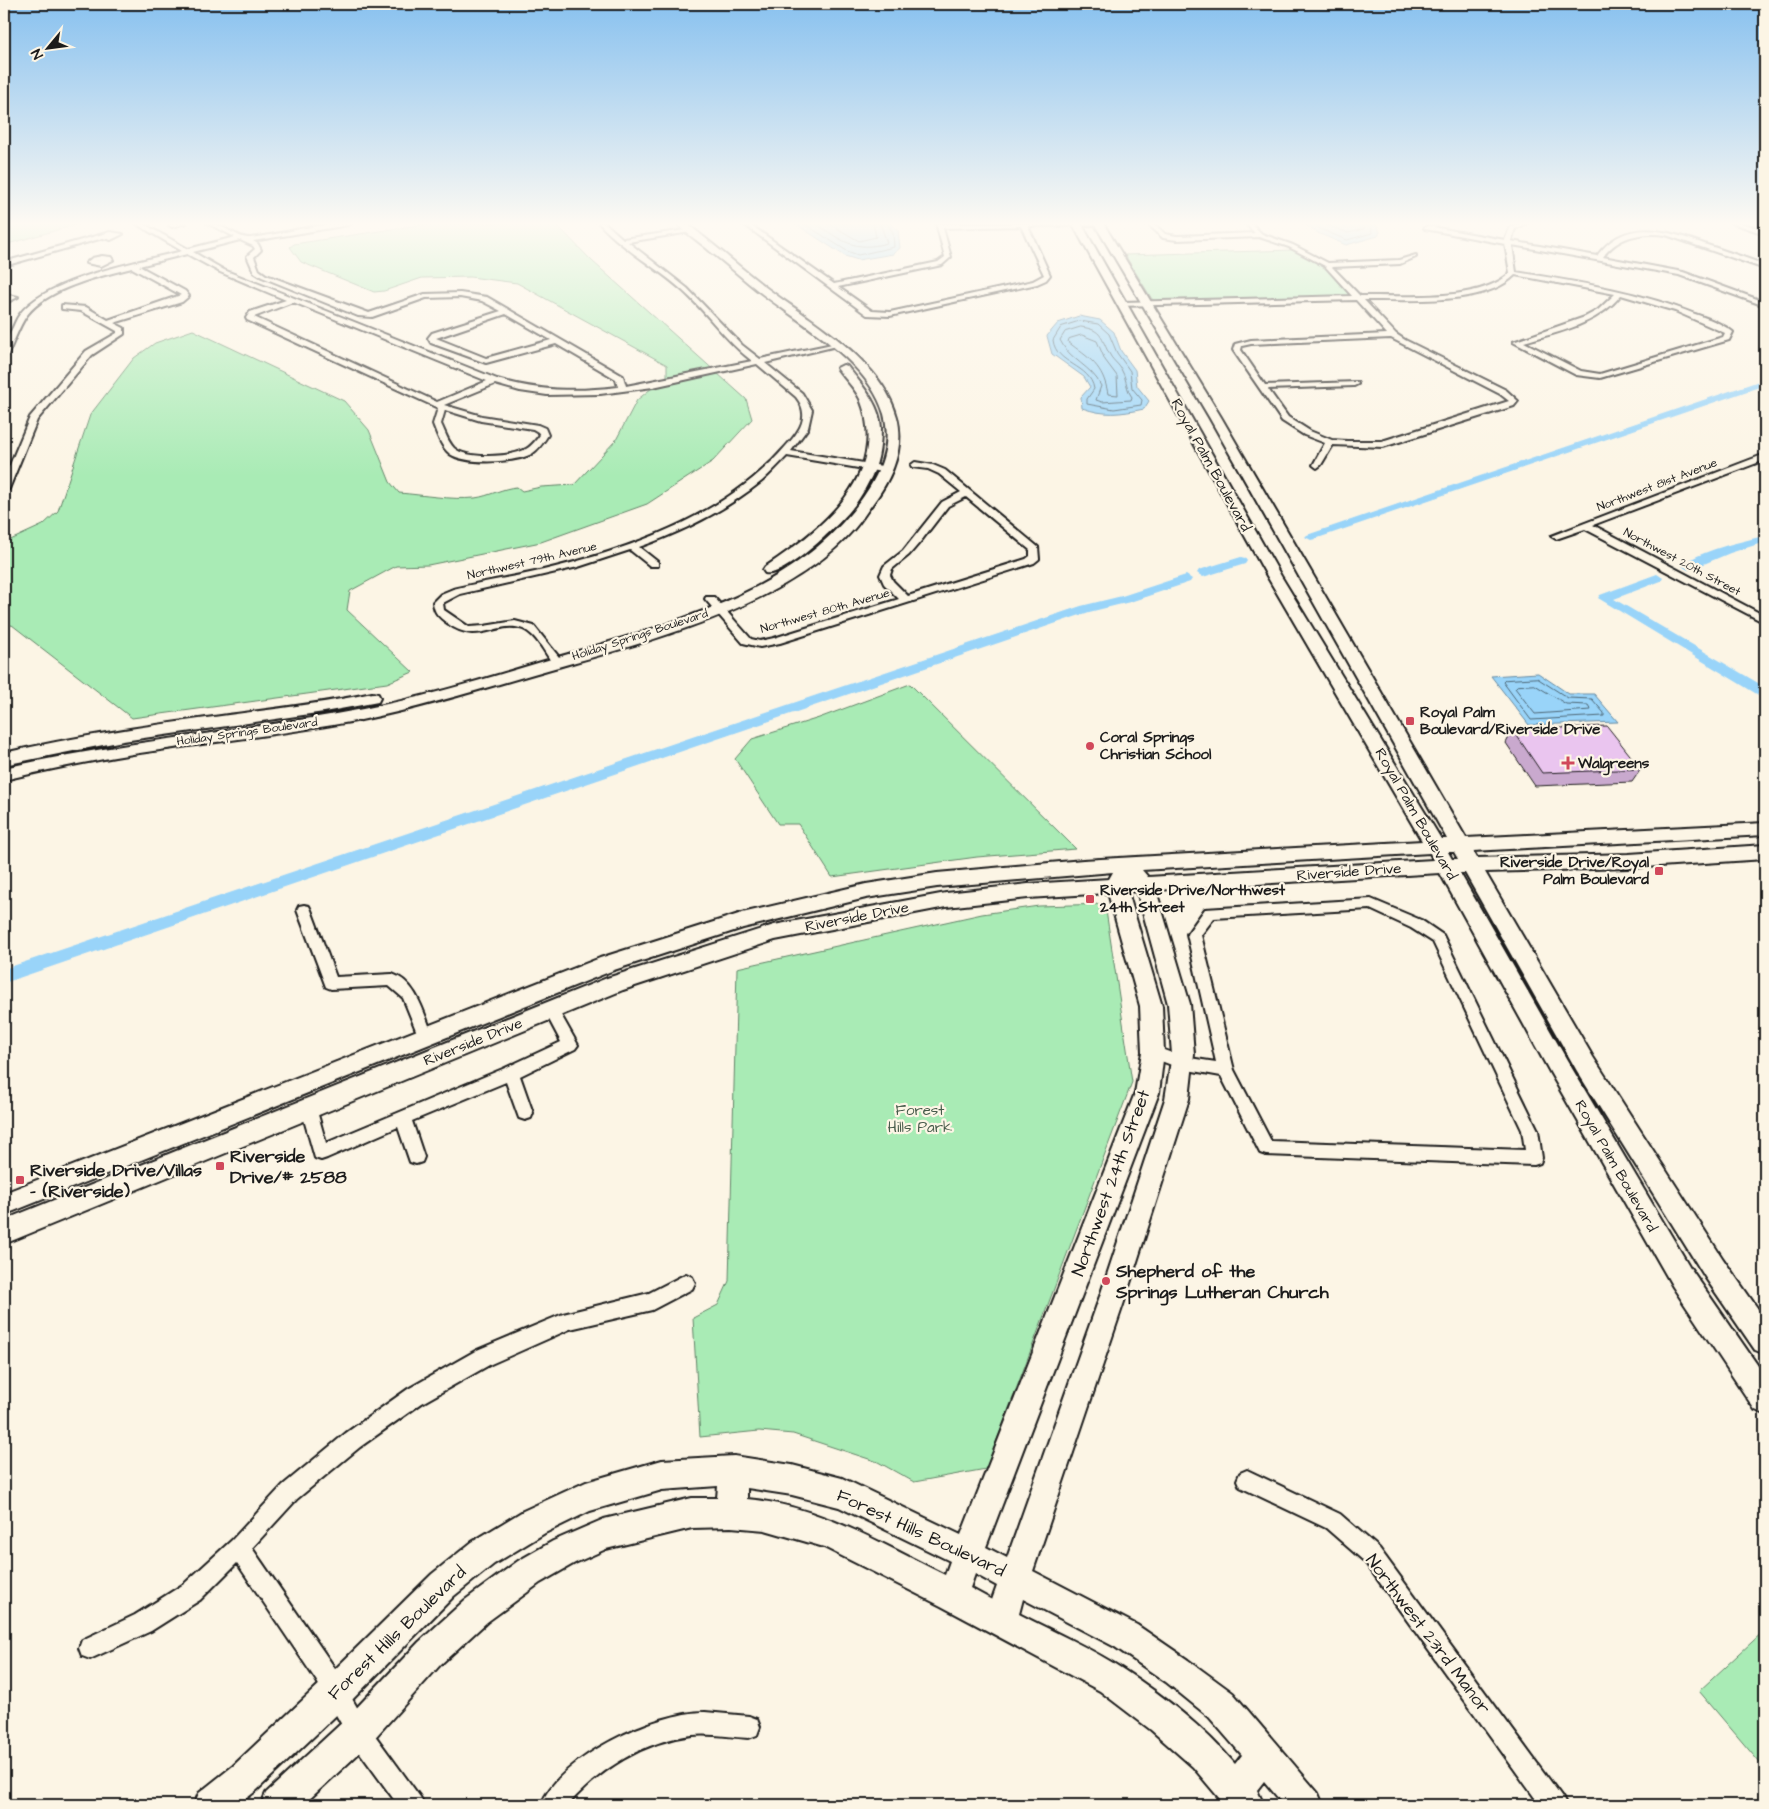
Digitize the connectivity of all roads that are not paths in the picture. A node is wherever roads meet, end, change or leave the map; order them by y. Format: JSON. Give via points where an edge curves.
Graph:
{"nodes":[{"id":1,"x":31,"y":307,"type":"edge"},
{"id":2,"x":69,"y":307,"type":"edge"},
{"id":3,"x":155,"y":307,"type":"edge"},
{"id":4,"x":271,"y":307,"type":"edge"},
{"id":5,"x":311,"y":307,"type":"edge"},
{"id":6,"x":345,"y":307,"type":"edge"},
{"id":7,"x":391,"y":307,"type":"edge"},
{"id":8,"x":499,"y":307,"type":"edge"},
{"id":9,"x":702,"y":307,"type":"edge"},
{"id":10,"x":772,"y":307,"type":"edge"},
{"id":11,"x":780,"y":307,"type":"edge"},
{"id":12,"x":862,"y":307,"type":"edge"},
{"id":13,"x":921,"y":307,"type":"edge"},
{"id":14,"x":1124,"y":307,"type":"edge"},
{"id":15,"x":1150,"y":307,"type":"edge"},
{"id":16,"x":1367,"y":307,"type":"edge"},
{"id":17,"x":1605,"y":307,"type":"edge"},
{"id":18,"x":1667,"y":307,"type":"edge"},
{"id":19,"x":507,"y":312,"type":"junction"},
{"id":20,"x":785,"y":319,"type":"dead end"},
{"id":21,"x":109,"y":322,"type":"junction"},
{"id":22,"x":807,"y":336,"type":"dead end"},
{"id":23,"x":1393,"y":336,"type":"junction"},
{"id":24,"x":557,"y":341,"type":"junction"},
{"id":25,"x":829,"y":347,"type":"junction"},
{"id":26,"x":4,"y":351,"type":"edge"},
{"id":27,"x":759,"y":362,"type":"junction"},
{"id":28,"x":610,"y":372,"type":"junction"},
{"id":29,"x":498,"y":382,"type":"junction"},
{"id":30,"x":1354,"y":384,"type":"dead end"},
{"id":31,"x":1264,"y":387,"type":"junction"},
{"id":32,"x":622,"y":389,"type":"junction"},
{"id":33,"x":613,"y":390,"type":"junction"},
{"id":34,"x":442,"y":407,"type":"junction"},
{"id":35,"x":1330,"y":442,"type":"junction"},
{"id":36,"x":787,"y":450,"type":"junction"},
{"id":37,"x":1765,"y":457,"type":"edge"},
{"id":38,"x":872,"y":464,"type":"junction"},
{"id":39,"x":915,"y":465,"type":"dead end"},
{"id":40,"x":1317,"y":465,"type":"dead end"},
{"id":41,"x":888,"y":467,"type":"junction"},
{"id":42,"x":4,"y":489,"type":"edge"},
{"id":43,"x":967,"y":493,"type":"junction"},
{"id":44,"x":1587,"y":526,"type":"junction"},
{"id":45,"x":1556,"y":536,"type":"dead end"},
{"id":46,"x":632,"y":547,"type":"junction"},
{"id":47,"x":654,"y":564,"type":"dead end"},
{"id":48,"x":906,"y":600,"type":"junction"},
{"id":49,"x":715,"y":604,"type":"junction"},
{"id":50,"x":1765,"y":619,"type":"edge"},
{"id":51,"x":552,"y":656,"type":"junction"},
{"id":52,"x":4,"y":759,"type":"edge"},
{"id":53,"x":4,"y":774,"type":"edge"},
{"id":54,"x":1765,"y":829,"type":"edge"},
{"id":55,"x":1460,"y":844,"type":"junction"},
{"id":56,"x":1435,"y":846,"type":"junction"},
{"id":57,"x":1765,"y":852,"type":"edge"},
{"id":58,"x":1472,"y":865,"type":"junction"},
{"id":59,"x":1447,"y":866,"type":"junction"},
{"id":60,"x":1121,"y":875,"type":"junction"},
{"id":61,"x":1144,"y":884,"type":"junction"},
{"id":62,"x":304,"y":910,"type":"dead end"},
{"id":63,"x":551,"y":1010,"type":"junction"},
{"id":64,"x":424,"y":1036,"type":"junction"},
{"id":65,"x":1153,"y":1052,"type":"junction"},
{"id":66,"x":1182,"y":1063,"type":"junction"},
{"id":67,"x":1226,"y":1070,"type":"junction"},
{"id":68,"x":511,"y":1073,"type":"junction"},
{"id":69,"x":309,"y":1109,"type":"junction"},
{"id":70,"x":525,"y":1113,"type":"dead end"},
{"id":71,"x":403,"y":1118,"type":"junction"},
{"id":72,"x":416,"y":1157,"type":"dead end"},
{"id":73,"x":4,"y":1204,"type":"edge"},
{"id":74,"x":4,"y":1232,"type":"edge"},
{"id":75,"x":686,"y":1284,"type":"dead end"},
{"id":76,"x":1765,"y":1341,"type":"edge"},
{"id":77,"x":1765,"y":1400,"type":"edge"},
{"id":78,"x":734,"y":1471,"type":"junction"},
{"id":79,"x":1247,"y":1480,"type":"dead end"},
{"id":80,"x":731,"y":1512,"type":"junction"},
{"id":81,"x":239,"y":1547,"type":"junction"},
{"id":82,"x":968,"y":1554,"type":"junction"},
{"id":83,"x":1016,"y":1578,"type":"junction"},
{"id":84,"x":952,"y":1595,"type":"junction"},
{"id":85,"x":1000,"y":1622,"type":"junction"},
{"id":86,"x":90,"y":1648,"type":"dead end"},
{"id":87,"x":336,"y":1692,"type":"junction"},
{"id":88,"x":749,"y":1727,"type":"dead end"},
{"id":89,"x":358,"y":1731,"type":"junction"},
{"id":90,"x":1264,"y":1755,"type":"junction"},
{"id":91,"x":1241,"y":1798,"type":"edge"},
{"id":92,"x":211,"y":1805,"type":"edge"},
{"id":93,"x":278,"y":1805,"type":"edge"},
{"id":94,"x":412,"y":1805,"type":"edge"},
{"id":95,"x":553,"y":1805,"type":"edge"},
{"id":96,"x":1306,"y":1805,"type":"edge"},
{"id":97,"x":1554,"y":1805,"type":"edge"}],
"edges":[{"from":1,"to":26,"type":"street","via":[[23,315]]},
{"from":2,"to":21,"type":"street","via":[[83,309]]},
{"from":3,"to":21,"type":"street"},
{"from":4,"to":34,"type":"street","via":[[250,318]]},
{"from":5,"to":29,"type":"street"},
{"from":6,"to":7,"type":"street","via":[[369,315]]},
{"from":8,"to":19,"type":"street"},
{"from":9,"to":27,"type":"street"},
{"from":10,"to":20,"type":"street"},
{"from":11,"to":25,"type":"street","name":"Holiday Springs Boulevard"},
{"from":12,"to":13,"type":"street","via":[[879,315]]},
{"from":14,"to":56,"type":"street","name":"Royal Palm Boulevard","via":[[1275,579]]},
{"from":15,"to":55,"type":"street","name":"Royal Palm Boulevard"},
{"from":16,"to":23,"type":"street"},
{"from":17,"to":18,"type":"street","via":[[1592,318],[1517,342],[1579,373],[1600,376],[1726,338],[1729,332]]},
{"from":19,"to":24,"type":"street"},
{"from":19,"to":24,"type":"street","via":[[467,323],[432,338],[486,361]]},
{"from":21,"to":42,"type":"street","via":[[121,330],[120,334],[89,353],[33,418]]},
{"from":22,"to":25,"type":"street","name":"Holiday Springs Boulevard"},
{"from":23,"to":31,"type":"street","via":[[1239,344],[1236,350]]},
{"from":23,"to":35,"type":"street","via":[[1503,392],[1514,401],[1383,444]]},
{"from":24,"to":28,"type":"street"},
{"from":25,"to":27,"type":"street"},
{"from":25,"to":38,"type":"street","name":"Holiday Springs Boulevard","via":[[858,384],[870,406],[876,429]]},
{"from":25,"to":41,"type":"street","name":"Holiday Springs Boulevard","via":[[874,381],[887,405],[894,429]]},
{"from":27,"to":32,"type":"street"},
{"from":27,"to":36,"type":"street","name":"Northwest 79th Avenue","via":[[803,399],[808,410],[806,422]]},
{"from":28,"to":32,"type":"street","via":[[620,378]]},
{"from":28,"to":33,"type":"street"},
{"from":29,"to":33,"type":"street","via":[[562,393]]},
{"from":29,"to":34,"type":"street"},
{"from":30,"to":31,"type":"street"},
{"from":31,"to":35,"type":"street","via":[[1294,427]]},
{"from":32,"to":33,"type":"street"},
{"from":34,"to":34,"type":"street","via":[[481,418],[535,427],[544,435],[530,451],[518,455],[457,455],[450,450],[437,424]]},
{"from":35,"to":40,"type":"street"},
{"from":36,"to":38,"type":"street"},
{"from":36,"to":46,"type":"street","name":"Northwest 79th Avenue","via":[[756,481],[710,511]]},
{"from":37,"to":44,"type":"street","name":"Northwest 81st Avenue"},
{"from":38,"to":41,"type":"street"},
{"from":38,"to":49,"type":"street","name":"Holiday Springs Boulevard","via":[[851,499],[818,537],[791,558]]},
{"from":39,"to":43,"type":"street","via":[[942,472]]},
{"from":41,"to":49,"type":"street","name":"Holiday Springs Boulevard","via":[[869,502],[835,542],[778,581]]},
{"from":43,"to":48,"type":"street","name":"Northwest 80th Avenue","via":[[945,504],[906,553],[888,568],[885,575],[888,582]]},
{"from":43,"to":48,"type":"street","name":"Northwest 80th Avenue","via":[[1035,549],[1035,557]]},
{"from":44,"to":45,"type":"street","name":"Northwest 81st Avenue"},
{"from":44,"to":50,"type":"street","name":"Northwest 20th Street"},
{"from":46,"to":47,"type":"street"},
{"from":46,"to":51,"type":"street","name":"Northwest 79th Avenue","via":[[561,569],[457,591],[438,602],[439,611],[468,630],[517,623],[531,628]]},
{"from":48,"to":49,"type":"street","name":"Northwest 80th Avenue","via":[[760,644],[747,641]]},
{"from":49,"to":51,"type":"street","name":"Holiday Springs Boulevard","via":[[675,626]]},
{"from":51,"to":52,"type":"street","name":"Holiday Springs Boulevard","via":[[361,701],[121,734]]},
{"from":51,"to":53,"type":"street","name":"Holiday Springs Boulevard","via":[[432,698],[362,715],[117,750]]},
{"from":54,"to":55,"type":"street","name":"Riverside Drive"},
{"from":55,"to":56,"type":"street","name":"Riverside Drive"},
{"from":55,"to":58,"type":"street","name":"Royal Palm Boulevard"},
{"from":56,"to":59,"type":"street","name":"Royal Palm Boulevard"},
{"from":56,"to":60,"type":"street","name":"Riverside Drive"},
{"from":57,"to":58,"type":"street","name":"Riverside Drive","via":[[1638,861]]},
{"from":58,"to":59,"type":"street","name":"Riverside Drive"},
{"from":58,"to":76,"type":"street","name":"Royal Palm Boulevard","via":[[1585,1064],[1714,1268]]},
{"from":59,"to":61,"type":"street","name":"Riverside Drive"},
{"from":59,"to":77,"type":"street","name":"Royal Palm Boulevard","via":[[1677,1270]]},
{"from":60,"to":61,"type":"street","name":"Riverside Drive"},
{"from":60,"to":63,"type":"street","name":"Riverside Drive","via":[[1028,891],[946,900],[774,933],[615,984]]},
{"from":60,"to":64,"type":"street","name":"Riverside Drive","via":[[1082,866],[937,880],[866,891],[742,921],[607,964]]},
{"from":60,"to":65,"type":"street","name":"Northwest 24th Street","via":[[1151,1006]]},
{"from":61,"to":66,"type":"street","via":[[1179,1004]]},
{"from":62,"to":64,"type":"street","via":[[331,983],[392,980],[408,995]]},
{"from":63,"to":68,"type":"street","via":[[570,1045]]},
{"from":63,"to":69,"type":"street","name":"Riverside Drive"},
{"from":64,"to":73,"type":"street","name":"Riverside Drive"},
{"from":65,"to":66,"type":"street"},
{"from":65,"to":82,"type":"street","name":"Northwest 24th Street","via":[[1147,1093]]},
{"from":66,"to":67,"type":"street"},
{"from":66,"to":83,"type":"street","via":[[1177,1099]]},
{"from":67,"to":67,"type":"street","via":[[1266,1148],[1534,1158],[1530,1130],[1438,939],[1416,924],[1371,904],[1210,913],[1194,934]]},
{"from":68,"to":70,"type":"street"},
{"from":68,"to":71,"type":"street"},
{"from":69,"to":71,"type":"street","via":[[321,1153]]},
{"from":69,"to":74,"type":"street","name":"Riverside Drive"},
{"from":71,"to":72,"type":"street"},
{"from":75,"to":81,"type":"street","via":[[652,1300],[570,1320],[484,1357],[416,1396],[353,1440],[290,1492]]},
{"from":78,"to":80,"type":"street"},
{"from":78,"to":82,"type":"street","name":"Forest Hills Boulevard","via":[[792,1480],[842,1493]]},
{"from":78,"to":87,"type":"street","name":"Forest Hills Boulevard","via":[[662,1475],[586,1497],[534,1522],[483,1553],[443,1585]]},
{"from":79,"to":97,"type":"street","name":"Northwest 23rd Manor","via":[[1333,1521],[1372,1555]]},
{"from":80,"to":84,"type":"street","via":[[765,1515],[828,1532]]},
{"from":80,"to":89,"type":"street","via":[[692,1513],[604,1534],[528,1572],[476,1611],[437,1647]]},
{"from":81,"to":86,"type":"street","via":[[192,1592],[143,1623]]},
{"from":81,"to":87,"type":"street"},
{"from":82,"to":83,"type":"street","name":"Forest Hills Boulevard"},
{"from":82,"to":84,"type":"street","name":"Northwest 24th Street"},
{"from":83,"to":85,"type":"street"},
{"from":83,"to":90,"type":"street","name":"Forest Hills Boulevard","via":[[1126,1636],[1177,1671],[1221,1705]]},
{"from":84,"to":85,"type":"street"},
{"from":85,"to":91,"type":"street","via":[[1111,1680],[1163,1718],[1205,1755]]},
{"from":87,"to":89,"type":"street"},
{"from":87,"to":92,"type":"street","name":"Forest Hills Boulevard","via":[[245,1778]]},
{"from":88,"to":95,"type":"street","via":[[692,1724],[650,1734],[610,1753],[568,1786]]},
{"from":89,"to":93,"type":"street"},
{"from":89,"to":94,"type":"street"},
{"from":90,"to":91,"type":"street"},
{"from":90,"to":96,"type":"street","name":"Forest Hills Boulevard"}]}
